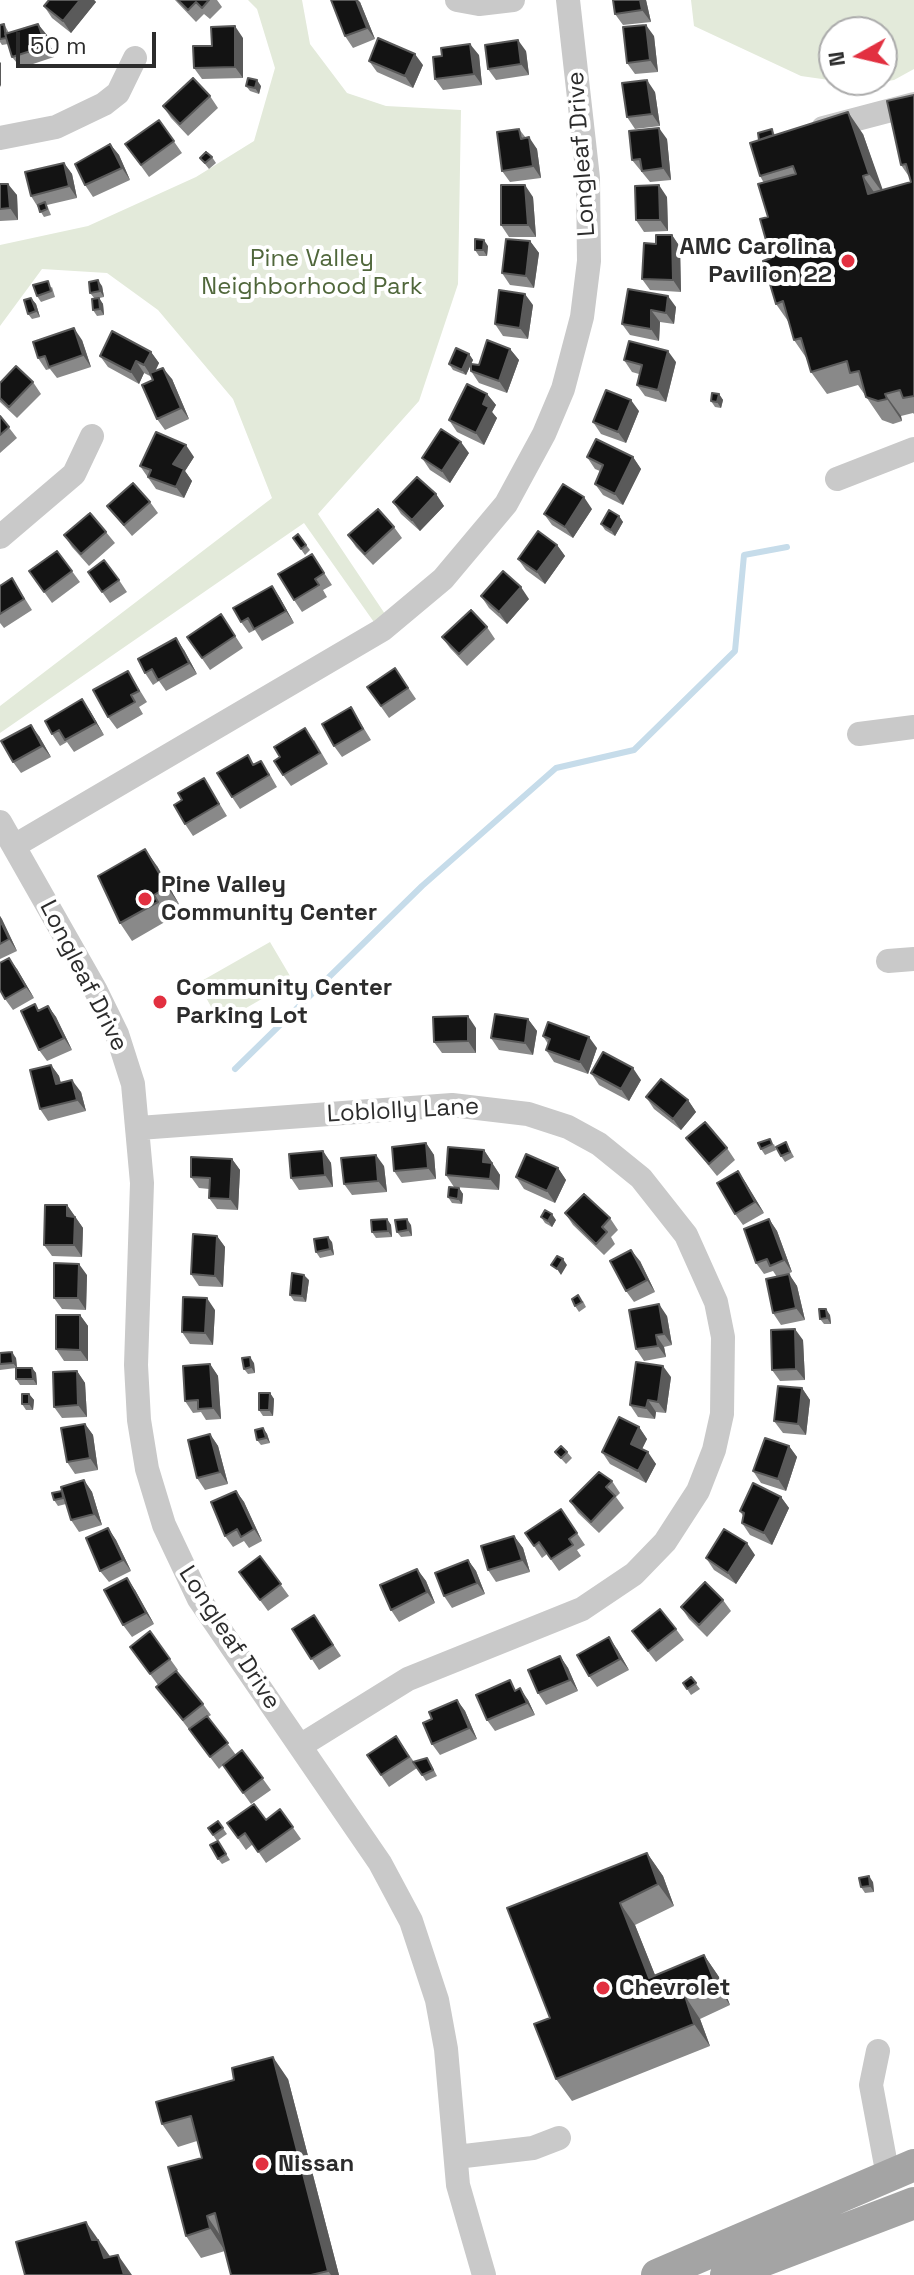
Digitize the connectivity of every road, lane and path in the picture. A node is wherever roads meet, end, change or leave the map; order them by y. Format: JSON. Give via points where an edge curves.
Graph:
{"nodes":[{"id":1,"x":457,"y":0,"type":"edge"},
{"id":2,"x":513,"y":0,"type":"edge"},
{"id":3,"x":568,"y":0,"type":"edge"},
{"id":4,"x":135,"y":58,"type":"dead end"},
{"id":5,"x":914,"y":104,"type":"edge"},
{"id":6,"x":795,"y":135,"type":"edge"},
{"id":7,"x":0,"y":138,"type":"edge"},
{"id":8,"x":92,"y":436,"type":"dead end"},
{"id":9,"x":914,"y":449,"type":"edge"},
{"id":10,"x":837,"y":479,"type":"dead end"},
{"id":11,"x":0,"y":537,"type":"edge"},
{"id":12,"x":914,"y":727,"type":"edge"},
{"id":13,"x":859,"y":734,"type":"dead end"},
{"id":14,"x":0,"y":822,"type":"edge"},
{"id":15,"x":14,"y":846,"type":"junction"},
{"id":16,"x":914,"y":959,"type":"edge"},
{"id":17,"x":888,"y":961,"type":"dead end"},
{"id":18,"x":139,"y":1128,"type":"junction"},
{"id":19,"x":300,"y":1746,"type":"junction"},
{"id":20,"x":878,"y":2051,"type":"dead end"},
{"id":21,"x":559,"y":2138,"type":"dead end"},
{"id":22,"x":456,"y":2157,"type":"junction"},
{"id":23,"x":901,"y":2170,"type":"edge"},
{"id":24,"x":914,"y":2203,"type":"edge"},
{"id":25,"x":484,"y":2275,"type":"edge"},
{"id":26,"x":657,"y":2275,"type":"edge"},
{"id":27,"x":726,"y":2275,"type":"edge"}],
"edges":[{"from":1,"to":2,"type":"street"},
{"from":3,"to":15,"type":"street","name":"Longleaf Drive","via":[[588,178],[589,261],[582,317],[563,389],[506,504],[443,579],[382,630]]},
{"from":4,"to":7,"type":"street","via":[[118,93],[104,104],[56,127]]},
{"from":5,"to":6,"type":"street"},
{"from":8,"to":11,"type":"street","via":[[74,474]]},
{"from":9,"to":10,"type":"street"},
{"from":12,"to":13,"type":"street"},
{"from":14,"to":15,"type":"street","name":"Longleaf Drive"},
{"from":15,"to":18,"type":"street","name":"Longleaf Drive","via":[[117,1034],[129,1067]]},
{"from":16,"to":17,"type":"street"},
{"from":18,"to":19,"type":"street","name":"Longleaf Drive","via":[[136,1365],[147,1469],[174,1553],[199,1599]]},
{"from":18,"to":19,"type":"street","name":"Loblolly Lane","via":[[452,1105],[528,1114],[599,1144],[641,1178],[686,1235],[716,1302],[723,1337],[722,1414],[698,1491],[665,1542],[634,1574],[582,1609],[408,1679]]},
{"from":19,"to":22,"type":"street","name":"Longleaf Drive","via":[[380,1863],[411,1921],[437,2000]]},
{"from":20,"to":23,"type":"street","via":[[871,2085]]},
{"from":21,"to":22,"type":"street","via":[[533,2148]]},
{"from":22,"to":25,"type":"street","name":"Longleaf Drive","via":[[466,2220]]},
{"from":23,"to":26,"type":"main road"},
{"from":24,"to":27,"type":"main road"}]}
